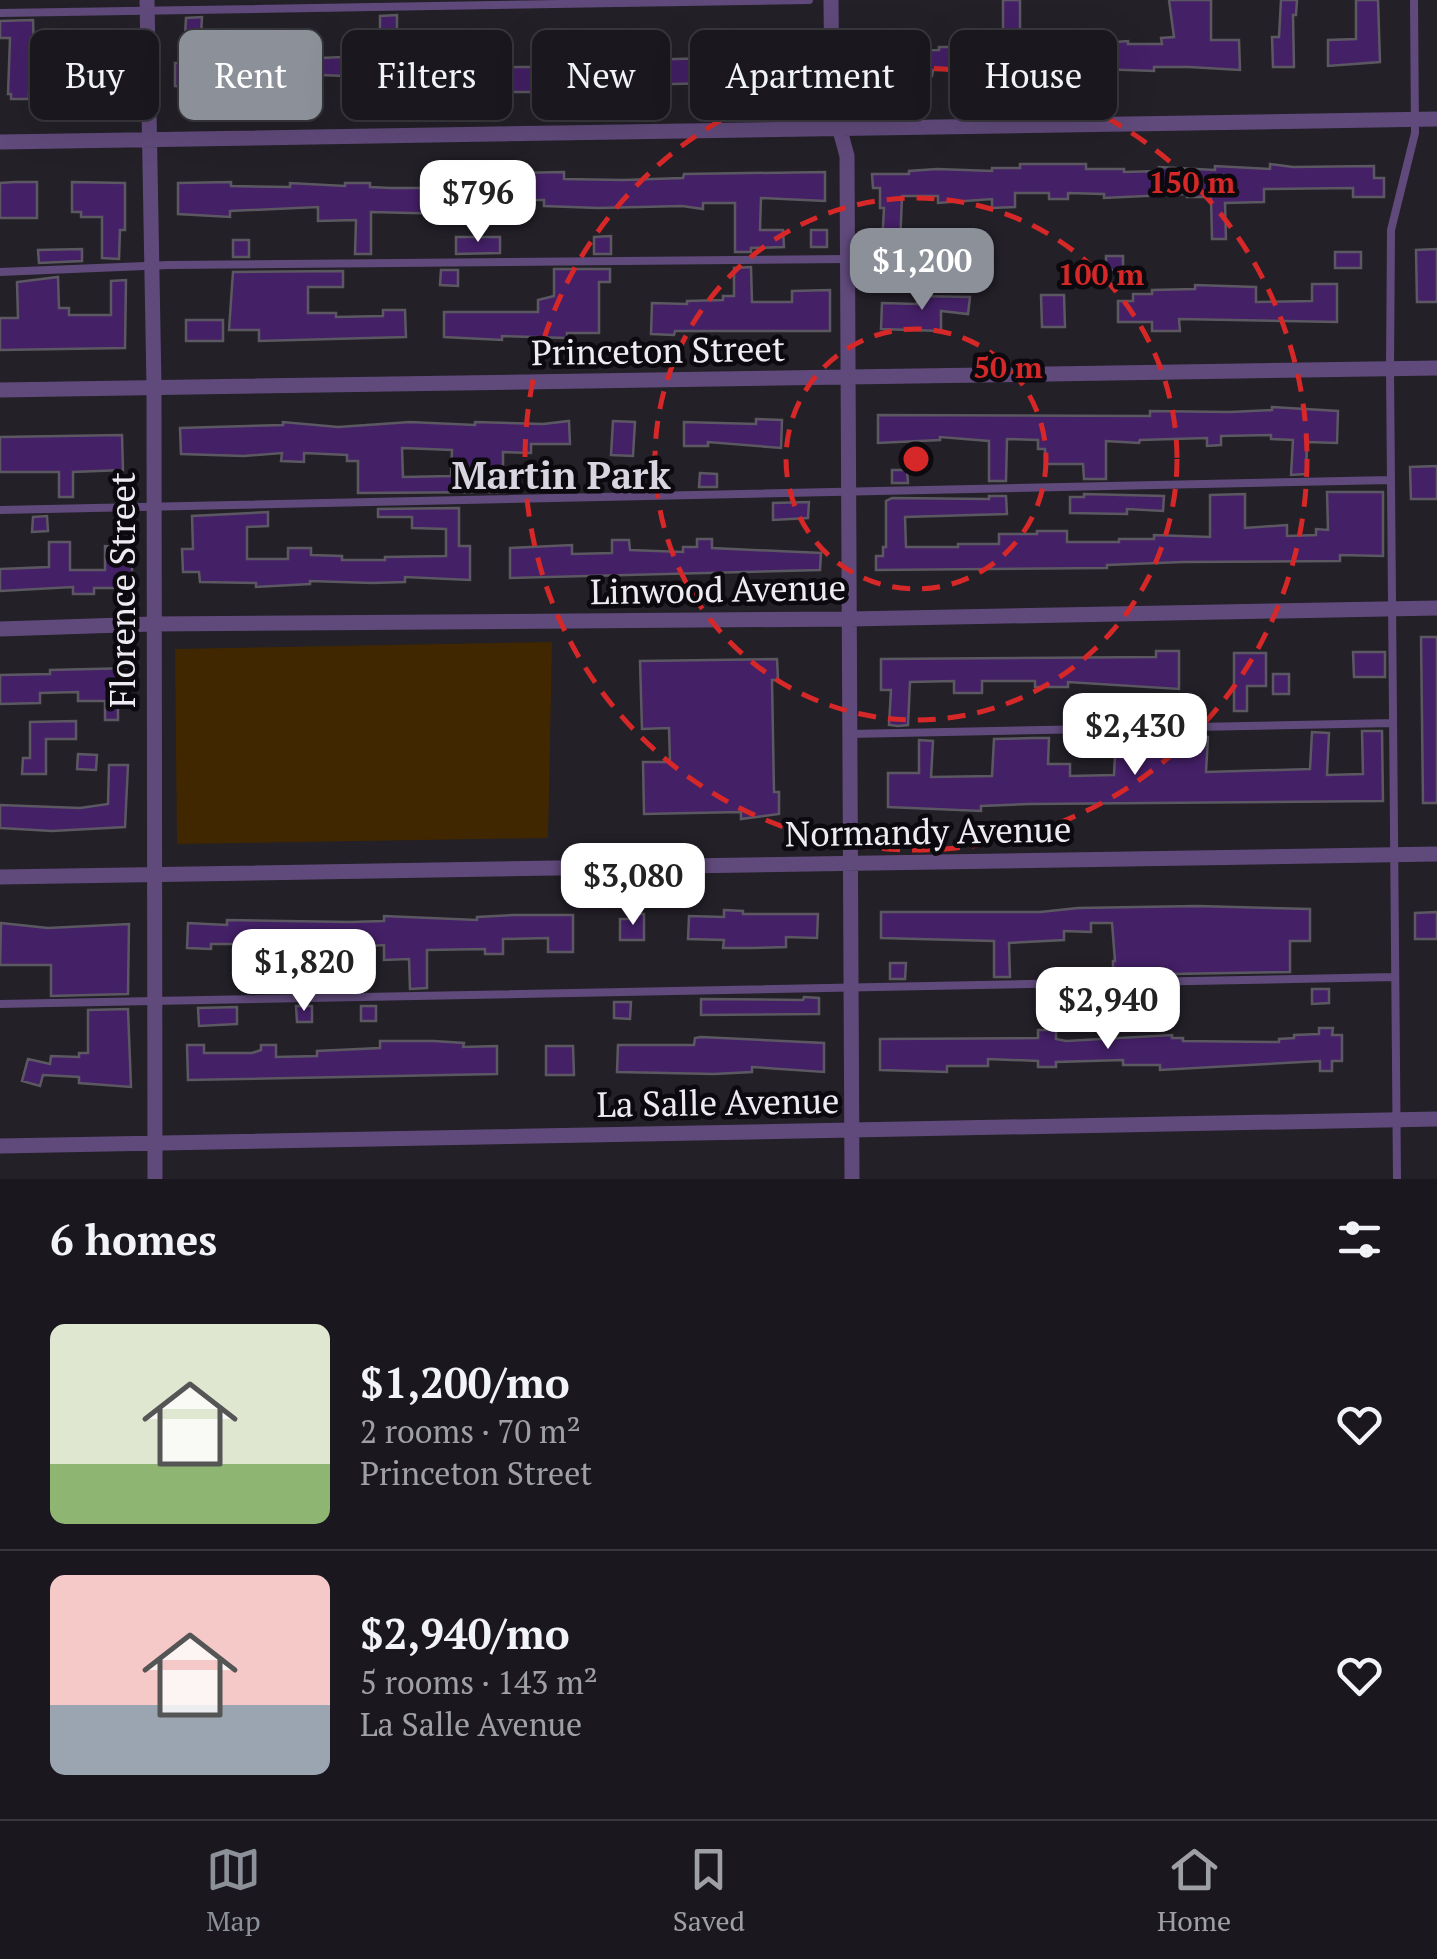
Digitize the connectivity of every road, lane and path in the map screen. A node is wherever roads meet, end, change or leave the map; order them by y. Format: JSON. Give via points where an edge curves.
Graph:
{"nodes":[{"id":1,"x":810,"y":0,"type":"edge"},
{"id":2,"x":831,"y":0,"type":"edge"},
{"id":3,"x":1414,"y":0,"type":"edge"},
{"id":4,"x":147,"y":5,"type":"edge"},
{"id":5,"x":0,"y":13,"type":"edge"},
{"id":6,"x":1437,"y":119,"type":"edge"},
{"id":7,"x":1414,"y":120,"type":"junction"},
{"id":8,"x":842,"y":130,"type":"junction"},
{"id":9,"x":148,"y":138,"type":"junction"},
{"id":10,"x":0,"y":142,"type":"edge"},
{"id":11,"x":848,"y":258,"type":"junction"},
{"id":12,"x":151,"y":266,"type":"junction"},
{"id":13,"x":0,"y":272,"type":"edge"},
{"id":14,"x":1437,"y":368,"type":"edge"},
{"id":15,"x":1390,"y":369,"type":"junction"},
{"id":16,"x":849,"y":380,"type":"junction"},
{"id":17,"x":154,"y":386,"type":"junction"},
{"id":18,"x":0,"y":390,"type":"edge"},
{"id":19,"x":1390,"y":480,"type":"junction"},
{"id":20,"x":849,"y":494,"type":"junction"},
{"id":21,"x":152,"y":508,"type":"junction"},
{"id":22,"x":0,"y":510,"type":"edge"},
{"id":23,"x":1437,"y":608,"type":"edge"},
{"id":24,"x":1392,"y":609,"type":"junction"},
{"id":25,"x":849,"y":619,"type":"junction"},
{"id":26,"x":153,"y":624,"type":"junction"},
{"id":27,"x":0,"y":629,"type":"edge"},
{"id":28,"x":1393,"y":723,"type":"junction"},
{"id":29,"x":850,"y":734,"type":"junction"},
{"id":30,"x":1437,"y":854,"type":"edge"},
{"id":31,"x":1394,"y":856,"type":"junction"},
{"id":32,"x":850,"y":862,"type":"junction"},
{"id":33,"x":154,"y":874,"type":"junction"},
{"id":34,"x":0,"y":877,"type":"edge"},
{"id":35,"x":1395,"y":978,"type":"junction"},
{"id":36,"x":851,"y":988,"type":"junction"},
{"id":37,"x":154,"y":1002,"type":"junction"},
{"id":38,"x":0,"y":1004,"type":"edge"},
{"id":39,"x":1437,"y":1119,"type":"edge"},
{"id":40,"x":1396,"y":1122,"type":"junction"},
{"id":41,"x":852,"y":1131,"type":"junction"},
{"id":42,"x":155,"y":1142,"type":"junction"},
{"id":43,"x":0,"y":1146,"type":"edge"},
{"id":44,"x":155,"y":1179,"type":"edge"},
{"id":45,"x":852,"y":1179,"type":"edge"},
{"id":46,"x":1397,"y":1179,"type":"edge"}],
"edges":[{"from":1,"to":4,"type":"lane"},
{"from":2,"to":8,"type":"street","via":[[832,101]]},
{"from":3,"to":7,"type":"lane"},
{"from":4,"to":5,"type":"lane"},
{"from":4,"to":9,"type":"street","name":"Florence Street"},
{"from":6,"to":7,"type":"street"},
{"from":7,"to":8,"type":"street"},
{"from":7,"to":15,"type":"lane","via":[[1392,230]]},
{"from":8,"to":9,"type":"street"},
{"from":8,"to":11,"type":"street"},
{"from":9,"to":10,"type":"street"},
{"from":9,"to":12,"type":"street","name":"Florence Street"},
{"from":11,"to":12,"type":"lane"},
{"from":11,"to":16,"type":"street"},
{"from":12,"to":13,"type":"lane"},
{"from":12,"to":17,"type":"street","name":"Florence Street"},
{"from":14,"to":15,"type":"street","name":"Princeton Street"},
{"from":15,"to":16,"type":"street","name":"Princeton Street"},
{"from":15,"to":19,"type":"lane"},
{"from":16,"to":17,"type":"street","name":"Princeton Street"},
{"from":16,"to":20,"type":"street"},
{"from":17,"to":18,"type":"street","name":"Princeton Street"},
{"from":17,"to":21,"type":"street","name":"Florence Street"},
{"from":19,"to":20,"type":"lane"},
{"from":19,"to":24,"type":"lane"},
{"from":20,"to":21,"type":"lane"},
{"from":20,"to":25,"type":"street"},
{"from":21,"to":22,"type":"lane"},
{"from":21,"to":26,"type":"street","name":"Florence Street"},
{"from":23,"to":24,"type":"street","name":"Linwood Avenue"},
{"from":24,"to":25,"type":"street","name":"Linwood Avenue"},
{"from":24,"to":28,"type":"lane"},
{"from":25,"to":26,"type":"street","name":"Linwood Avenue"},
{"from":25,"to":29,"type":"street"},
{"from":26,"to":27,"type":"street","name":"Linwood Avenue"},
{"from":26,"to":33,"type":"street","name":"Florence Street"},
{"from":28,"to":29,"type":"lane"},
{"from":28,"to":31,"type":"lane"},
{"from":29,"to":32,"type":"street"},
{"from":30,"to":31,"type":"street","name":"Normandy Avenue"},
{"from":31,"to":32,"type":"street","name":"Normandy Avenue"},
{"from":31,"to":35,"type":"lane"},
{"from":32,"to":33,"type":"street","name":"Normandy Avenue"},
{"from":32,"to":36,"type":"street"},
{"from":33,"to":34,"type":"street","name":"Normandy Avenue"},
{"from":33,"to":37,"type":"street","name":"Florence Street"},
{"from":35,"to":36,"type":"lane"},
{"from":35,"to":40,"type":"lane"},
{"from":36,"to":37,"type":"lane"},
{"from":36,"to":41,"type":"street"},
{"from":37,"to":38,"type":"lane"},
{"from":37,"to":42,"type":"street","name":"Florence Street"},
{"from":39,"to":40,"type":"street","name":"La Salle Avenue"},
{"from":40,"to":41,"type":"street","name":"La Salle Avenue"},
{"from":40,"to":46,"type":"lane"},
{"from":41,"to":42,"type":"street","name":"La Salle Avenue"},
{"from":41,"to":45,"type":"street"},
{"from":42,"to":43,"type":"street","name":"La Salle Avenue"},
{"from":42,"to":44,"type":"street","name":"Florence Street"}]}
